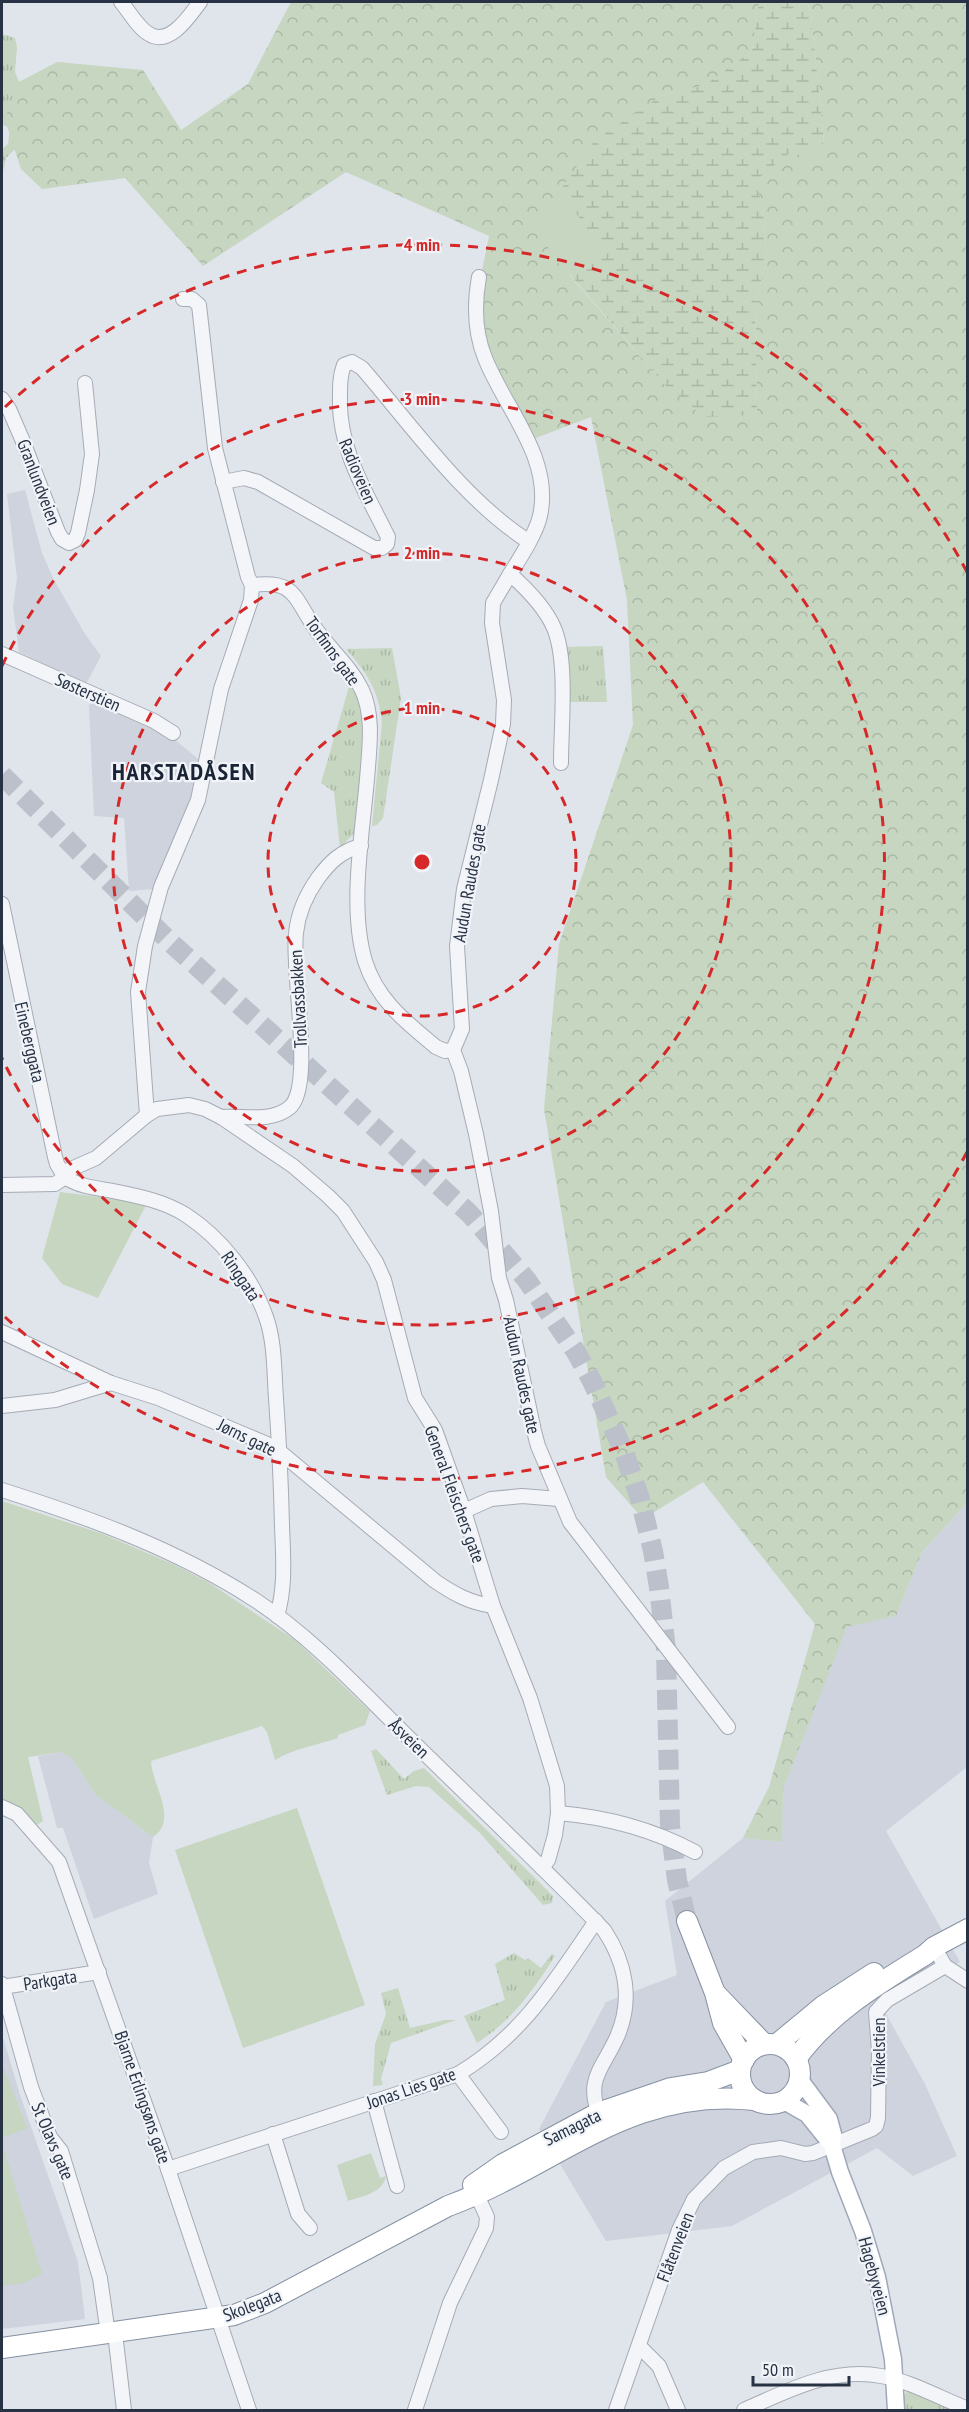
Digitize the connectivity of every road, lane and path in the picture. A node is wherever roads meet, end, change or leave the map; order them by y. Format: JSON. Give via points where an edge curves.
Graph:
{"nodes":[{"id":1,"x":121,"y":2,"type":"edge"},
{"id":2,"x":200,"y":2,"type":"edge"},
{"id":3,"x":479,"y":277,"type":"dead end"},
{"id":4,"x":183,"y":299,"type":"dead end"},
{"id":5,"x":85,"y":383,"type":"dead end"},
{"id":6,"x":2,"y":399,"type":"edge"},
{"id":7,"x":223,"y":482,"type":"junction"},
{"id":8,"x":528,"y":541,"type":"junction"},
{"id":9,"x":510,"y":574,"type":"junction"},
{"id":10,"x":252,"y":585,"type":"junction"},
{"id":11,"x":2,"y":654,"type":"edge"},
{"id":12,"x":173,"y":733,"type":"dead end"},
{"id":13,"x":561,"y":763,"type":"dead end"},
{"id":14,"x":360,"y":846,"type":"junction"},
{"id":15,"x":2,"y":904,"type":"edge"},
{"id":16,"x":453,"y":1050,"type":"junction"},
{"id":17,"x":147,"y":1114,"type":"junction"},
{"id":18,"x":221,"y":1117,"type":"junction"},
{"id":19,"x":64,"y":1175,"type":"junction"},
{"id":20,"x":2,"y":1185,"type":"edge"},
{"id":21,"x":2,"y":1332,"type":"edge"},
{"id":22,"x":111,"y":1383,"type":"junction"},
{"id":23,"x":2,"y":1406,"type":"edge"},
{"id":24,"x":280,"y":1452,"type":"junction"},
{"id":25,"x":2,"y":1490,"type":"edge"},
{"id":26,"x":559,"y":1499,"type":"junction"},
{"id":27,"x":464,"y":1511,"type":"junction"},
{"id":28,"x":493,"y":1606,"type":"junction"},
{"id":29,"x":278,"y":1616,"type":"junction"},
{"id":30,"x":728,"y":1727,"type":"dead end"},
{"id":31,"x":2,"y":1807,"type":"edge"},
{"id":32,"x":558,"y":1813,"type":"junction"},
{"id":33,"x":695,"y":1852,"type":"dead end"},
{"id":34,"x":542,"y":1868,"type":"junction"},
{"id":35,"x":596,"y":1921,"type":"junction"},
{"id":36,"x":687,"y":1921,"type":"tunnel mouth"},
{"id":37,"x":968,"y":1929,"type":"edge"},
{"id":38,"x":934,"y":1947,"type":"junction"},
{"id":39,"x":945,"y":1966,"type":"junction"},
{"id":40,"x":99,"y":1972,"type":"junction"},
{"id":41,"x":968,"y":1982,"type":"edge"},
{"id":42,"x":2,"y":1986,"type":"edge"},
{"id":43,"x":715,"y":1993,"type":"junction"},
{"id":44,"x":770,"y":2044,"type":"junction"},
{"id":45,"x":796,"y":2059,"type":"junction"},
{"id":46,"x":742,"y":2065,"type":"junction"},
{"id":47,"x":458,"y":2074,"type":"junction"},
{"id":48,"x":800,"y":2080,"type":"junction"},
{"id":49,"x":755,"y":2100,"type":"junction"},
{"id":50,"x":374,"y":2101,"type":"junction"},
{"id":51,"x":784,"y":2101,"type":"junction"},
{"id":52,"x":601,"y":2120,"type":"junction"},
{"id":53,"x":501,"y":2132,"type":"dead end"},
{"id":54,"x":273,"y":2134,"type":"junction"},
{"id":55,"x":832,"y":2145,"type":"junction"},
{"id":56,"x":168,"y":2169,"type":"junction"},
{"id":57,"x":397,"y":2186,"type":"dead end"},
{"id":58,"x":477,"y":2195,"type":"junction"},
{"id":59,"x":448,"y":2206,"type":"junction"},
{"id":60,"x":309,"y":2228,"type":"dead end"},
{"id":61,"x":219,"y":2319,"type":"junction"},
{"id":62,"x":111,"y":2334,"type":"junction"},
{"id":63,"x":639,"y":2346,"type":"junction"},
{"id":64,"x":2,"y":2348,"type":"edge"},
{"id":65,"x":896,"y":2380,"type":"junction"},
{"id":66,"x":968,"y":2409,"type":"edge"},
{"id":67,"x":124,"y":2410,"type":"edge"},
{"id":68,"x":249,"y":2410,"type":"edge"},
{"id":69,"x":415,"y":2410,"type":"edge"},
{"id":70,"x":616,"y":2410,"type":"edge"},
{"id":71,"x":678,"y":2410,"type":"edge"},
{"id":72,"x":744,"y":2410,"type":"edge"},
{"id":73,"x":896,"y":2410,"type":"edge"}],
"edges":[{"from":1,"to":2,"type":"street","via":[[147,33],[166,36]]},
{"from":3,"to":8,"type":"street","via":[[476,324],[485,358],[532,450],[542,481],[540,519]]},
{"from":4,"to":7,"type":"street","via":[[192,299],[199,305],[215,448]]},
{"from":5,"to":6,"type":"street","name":"Granlundveien","via":[[91,431],[90,472],[78,532],[69,543],[58,532]]},
{"from":7,"to":8,"type":"street","name":"Radioveien","via":[[244,478],[258,482],[374,548],[387,544],[388,537],[356,475],[341,428],[341,374],[344,365],[352,362],[362,368],[464,488]]},
{"from":7,"to":10,"type":"street"},
{"from":8,"to":9,"type":"street"},
{"from":9,"to":13,"type":"street","via":[[546,614],[559,643]]},
{"from":9,"to":16,"type":"street","name":"Audun Raudes gate","via":[[493,603],[492,623],[504,700],[502,724],[464,889],[457,946],[462,1029]]},
{"from":10,"to":14,"type":"street","name":"Torfinns gate","via":[[279,585],[295,596],[363,692],[370,740]]},
{"from":10,"to":17,"type":"street","via":[[251,600],[221,689],[198,800],[161,887],[145,946],[138,992]]},
{"from":11,"to":12,"type":"street","name":"Søsterstien"},
{"from":14,"to":16,"type":"street","name":"Torfinns gate","via":[[359,925],[371,978],[380,995],[402,1018],[436,1047],[444,1052]]},
{"from":14,"to":18,"type":"street","name":"Trollvassbakken","via":[[347,850],[325,868],[297,922],[294,946],[302,1068],[296,1102],[271,1116]]},
{"from":15,"to":19,"type":"street","name":"Eineberggata","via":[[55,1157]]},
{"from":16,"to":26,"type":"street","name":"Audun Raudes gate","via":[[476,1134],[499,1278],[534,1431]]},
{"from":17,"to":18,"type":"street","name":"General Fleischers gate","via":[[189,1105]]},
{"from":17,"to":19,"type":"street","name":"General Fleischers gate","via":[[96,1158]]},
{"from":18,"to":27,"type":"street","name":"General Fleischers gate","via":[[293,1166],[328,1196],[343,1211],[370,1253],[384,1280],[416,1398],[435,1430]]},
{"from":19,"to":20,"type":"street","via":[[55,1184]]},
{"from":19,"to":24,"type":"street","name":"Ringgata","via":[[86,1187],[168,1206],[206,1232],[240,1268],[267,1319]]},
{"from":21,"to":22,"type":"street","name":"Jørns gate"},
{"from":22,"to":23,"type":"street","via":[[55,1400]]},
{"from":22,"to":24,"type":"street","name":"Jørns gate","via":[[172,1404]]},
{"from":24,"to":28,"type":"street","name":"Jørns gate","via":[[435,1581],[460,1598]]},
{"from":24,"to":29,"type":"street","name":"Ringgata","via":[[284,1581]]},
{"from":25,"to":29,"type":"street","name":"Åsveien","via":[[177,1555]]},
{"from":26,"to":27,"type":"street","via":[[491,1499]]},
{"from":26,"to":30,"type":"street","name":"Audun Raudes gate","via":[[570,1522]]},
{"from":27,"to":28,"type":"street","name":"General Fleischers gate"},
{"from":28,"to":32,"type":"street","name":"General Fleischers gate","via":[[530,1698],[557,1786]]},
{"from":29,"to":34,"type":"street","name":"Åsveien"},
{"from":31,"to":40,"type":"street","name":"Bjarne Erlingsøns gate","via":[[17,1814],[59,1862]]},
{"from":32,"to":33,"type":"street","via":[[634,1827]]},
{"from":32,"to":34,"type":"street","name":"General Fleischers gate","via":[[550,1852]]},
{"from":34,"to":35,"type":"street","name":"Åsveien"},
{"from":35,"to":47,"type":"street","name":"Jonas Lies gate","via":[[525,2021],[495,2050]]},
{"from":35,"to":52,"type":"street","name":"Åsveien","via":[[618,1952],[627,1994],[618,2034],[595,2077],[593,2094]]},
{"from":36,"to":43,"type":"highway"},
{"from":37,"to":38,"type":"highway"},
{"from":38,"to":39,"type":"street"},
{"from":38,"to":44,"type":"highway","via":[[896,1961],[849,1988]]},
{"from":38,"to":45,"type":"highway","via":[[842,2011]]},
{"from":39,"to":41,"type":"street"},
{"from":39,"to":55,"type":"street","name":"Vinkelstien","via":[[881,2005],[876,2013],[876,2126]]},
{"from":40,"to":42,"type":"street","name":"Parkgata"},
{"from":40,"to":56,"type":"street","name":"Bjarne Erlingsøns gate"},
{"from":42,"to":62,"type":"street","name":"St Olavs gate","via":[[31,2087],[50,2137],[61,2151],[100,2278]]},
{"from":43,"to":44,"type":"highway"},
{"from":43,"to":46,"type":"highway","via":[[723,2023]]},
{"from":44,"to":45,"type":"highway","via":[[788,2050]]},
{"from":44,"to":46,"type":"highway","via":[[752,2050]]},
{"from":45,"to":48,"type":"highway"},
{"from":46,"to":49,"type":"highway","via":[[742,2085]]},
{"from":46,"to":52,"type":"highway","name":"Samagata","via":[[708,2082],[671,2088]]},
{"from":47,"to":50,"type":"street","name":"Jonas Lies gate"},
{"from":47,"to":53,"type":"street"},
{"from":48,"to":51,"type":"highway"},
{"from":48,"to":55,"type":"main road","name":"Hagebyveien","via":[[830,2119]]},
{"from":49,"to":51,"type":"highway","via":[[773,2104]]},
{"from":49,"to":52,"type":"highway","name":"Samagata","via":[[701,2098]]},
{"from":50,"to":54,"type":"street","name":"Jonas Lies gate"},
{"from":50,"to":57,"type":"street"},
{"from":51,"to":55,"type":"main road","name":"Hagebyveien","via":[[807,2114]]},
{"from":52,"to":58,"type":"highway","name":"Samagata"},
{"from":52,"to":59,"type":"highway","name":"Samagata","via":[[503,2164]]},
{"from":54,"to":56,"type":"street","name":"Jonas Lies gate"},
{"from":54,"to":60,"type":"street","via":[[297,2214]]},
{"from":55,"to":63,"type":"street","name":"Flåtenveien","via":[[805,2154],[781,2148],[762,2150],[741,2157],[716,2175],[688,2209]]},
{"from":55,"to":65,"type":"main road","name":"Hagebyveien","via":[[877,2277]]},
{"from":56,"to":61,"type":"street","name":"Bjarne Erlingsøns gate"},
{"from":58,"to":59,"type":"highway","name":"Samagata"},
{"from":58,"to":69,"type":"street","via":[[488,2217],[486,2228],[450,2303]]},
{"from":59,"to":61,"type":"highway","name":"Skolegata","via":[[265,2303]]},
{"from":61,"to":62,"type":"highway","name":"Skolegata"},
{"from":61,"to":68,"type":"street","name":"Bjarne Erlingsøns gate"},
{"from":62,"to":64,"type":"highway","name":"Skolegata"},
{"from":62,"to":67,"type":"street","name":"St Olavs gate"},
{"from":63,"to":70,"type":"street","name":"Flåtenveien"},
{"from":63,"to":71,"type":"street","via":[[659,2366]]},
{"from":65,"to":66,"type":"street"},
{"from":65,"to":72,"type":"street","via":[[862,2374],[829,2377]]},
{"from":65,"to":73,"type":"main road","name":"Hagebyveien"}]}
